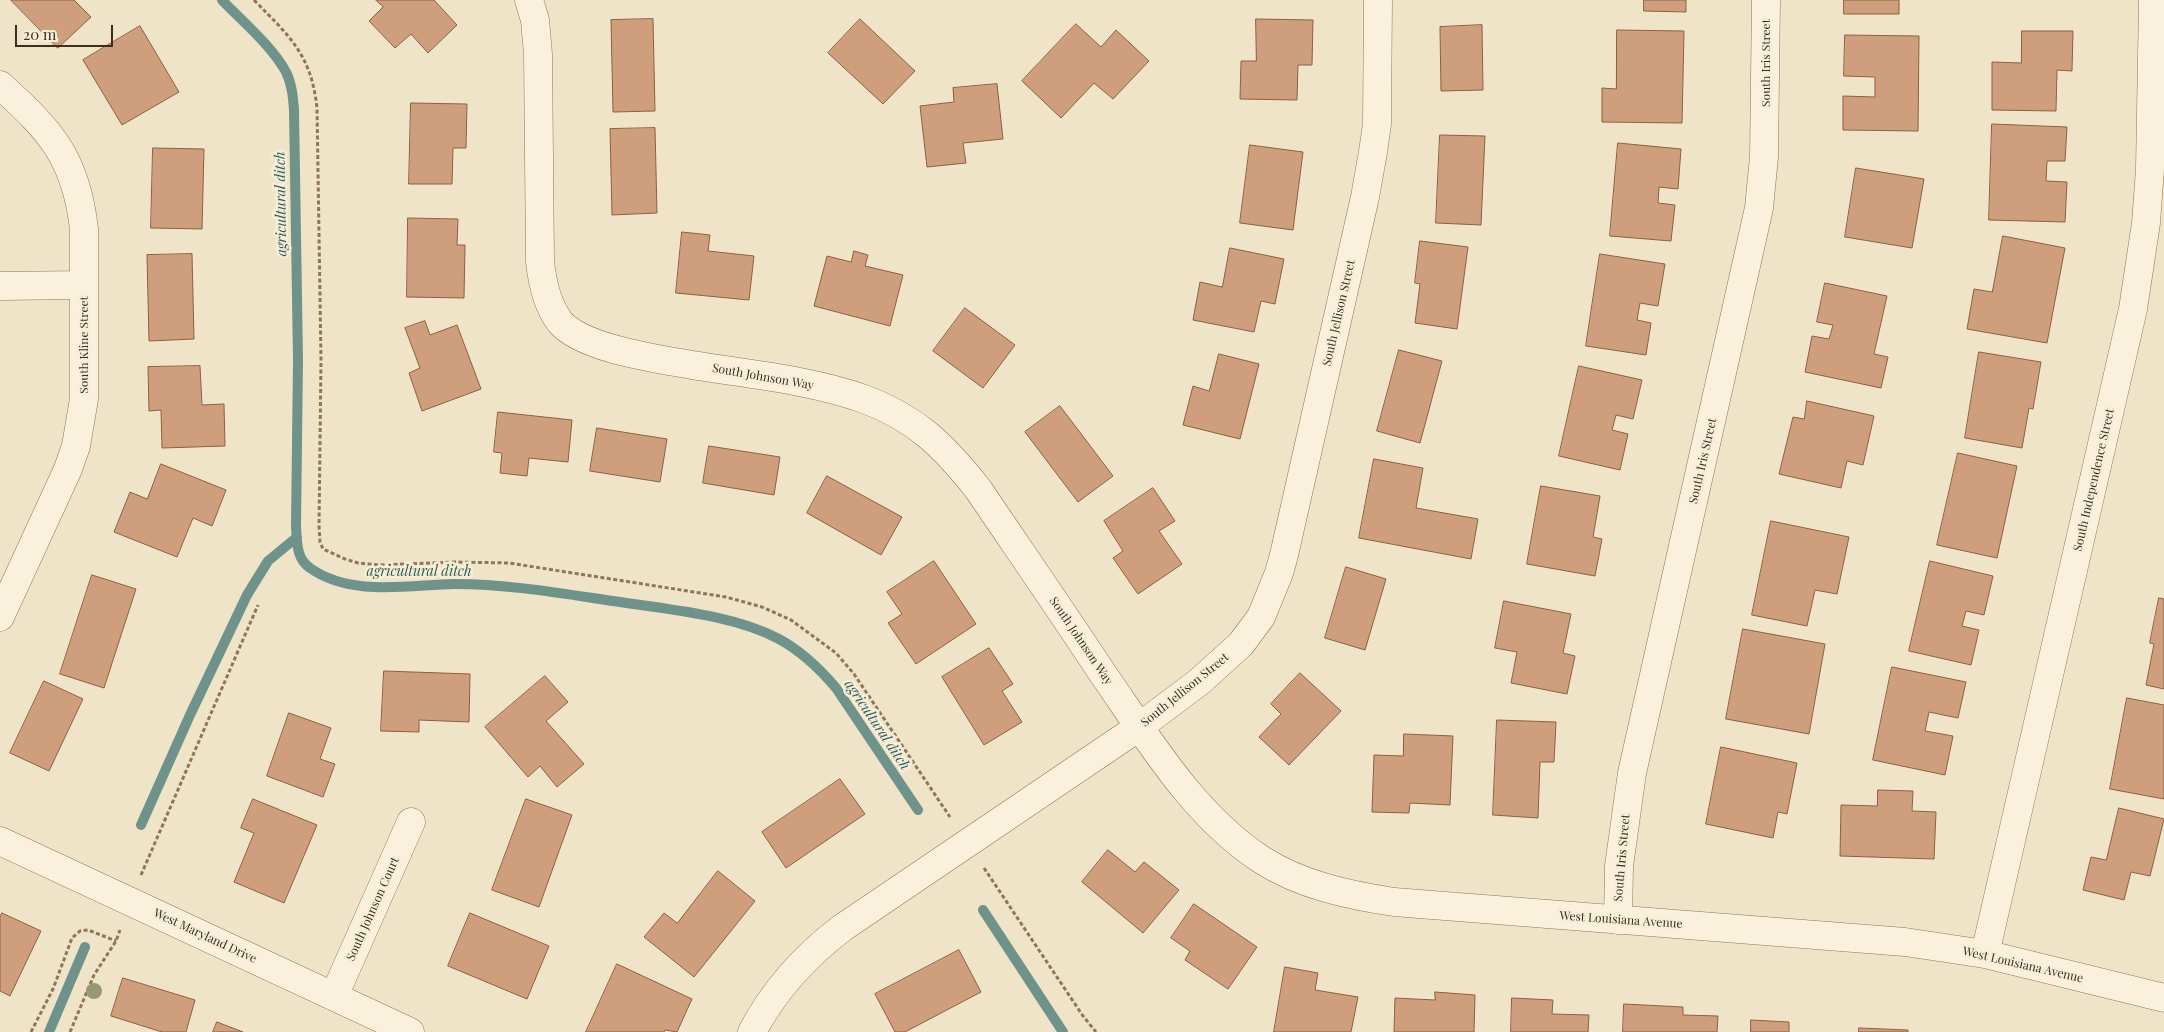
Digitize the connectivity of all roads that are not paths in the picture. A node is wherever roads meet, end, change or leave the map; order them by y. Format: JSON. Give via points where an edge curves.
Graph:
{"nodes":[{"id":1,"x":529,"y":0,"type":"edge"},
{"id":2,"x":1378,"y":0,"type":"edge"},
{"id":3,"x":1766,"y":0,"type":"edge"},
{"id":4,"x":2152,"y":0,"type":"edge"},
{"id":5,"x":0,"y":85,"type":"edge"},
{"id":6,"x":84,"y":285,"type":"junction"},
{"id":7,"x":0,"y":286,"type":"edge"},
{"id":8,"x":0,"y":617,"type":"edge"},
{"id":9,"x":1139,"y":727,"type":"junction"},
{"id":10,"x":411,"y":822,"type":"dead end"},
{"id":11,"x":0,"y":841,"type":"edge"},
{"id":12,"x":1618,"y":920,"type":"junction"},
{"id":13,"x":1985,"y":954,"type":"junction"},
{"id":14,"x":334,"y":996,"type":"junction"},
{"id":15,"x":2164,"y":998,"type":"edge"},
{"id":16,"x":410,"y":1032,"type":"edge"},
{"id":17,"x":752,"y":1032,"type":"edge"}],
"edges":[{"from":1,"to":9,"type":"street","name":"South Johnson Way","via":[[535,20],[538,54],[540,261],[545,290],[561,323],[599,344],[634,355],[840,392],[889,410],[918,426],[954,459],[978,489]]},
{"from":2,"to":9,"type":"street","name":"South Jellison Street","via":[[1374,152],[1279,572],[1260,616],[1241,644],[1199,682]]},
{"from":3,"to":12,"type":"street","name":"South Iris Street","via":[[1765,130],[1759,208],[1632,773],[1619,866]]},
{"from":4,"to":13,"type":"street","name":"South Independence Street","via":[[2150,169],[2134,308]]},
{"from":5,"to":6,"type":"street","name":"South Kline Street","via":[[51,135],[74,179],[84,229]]},
{"from":6,"to":7,"type":"street"},
{"from":6,"to":8,"type":"street","name":"South Kline Street","via":[[84,399],[76,446]]},
{"from":9,"to":12,"type":"street","name":"West Louisiana Avenue","via":[[1187,792],[1218,826],[1264,861],[1315,884],[1342,893],[1394,902]]},
{"from":9,"to":17,"type":"street","name":"South Jellison Street","via":[[817,947],[780,987]]},
{"from":10,"to":14,"type":"street","name":"South Johnson Court"},
{"from":11,"to":14,"type":"street","name":"West Maryland Drive"},
{"from":12,"to":13,"type":"street","name":"West Louisiana Avenue","via":[[1905,942]]},
{"from":13,"to":15,"type":"street","name":"West Louisiana Avenue"},
{"from":14,"to":16,"type":"street","name":"West Maryland Drive"}]}
